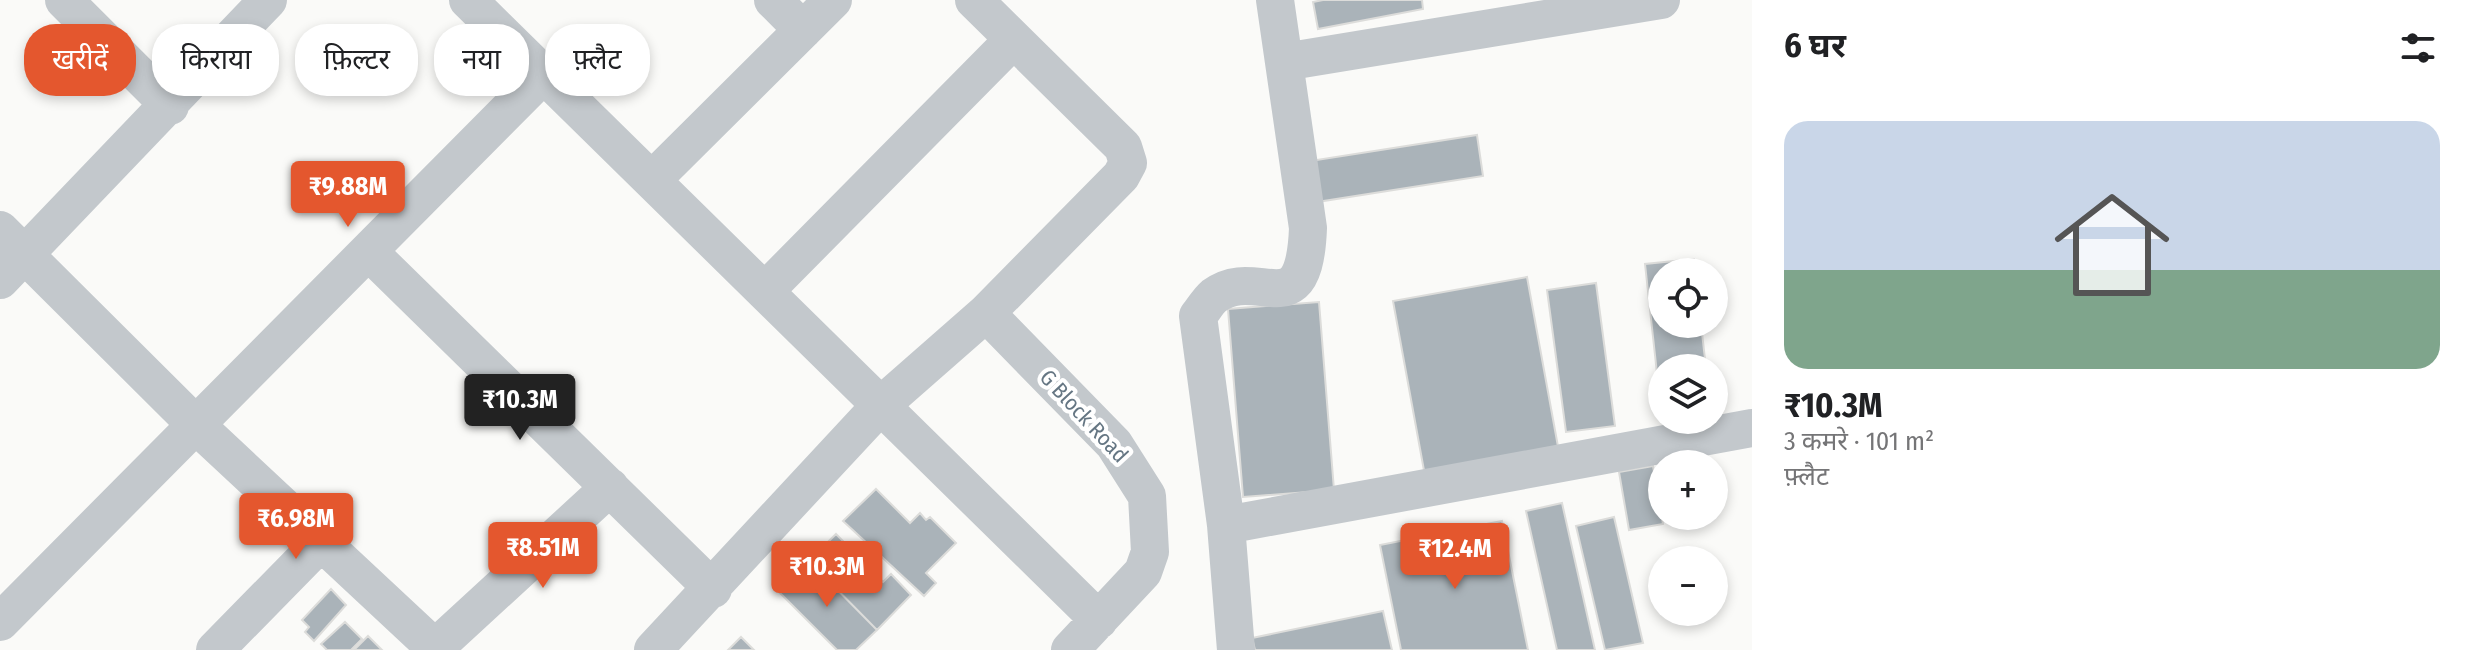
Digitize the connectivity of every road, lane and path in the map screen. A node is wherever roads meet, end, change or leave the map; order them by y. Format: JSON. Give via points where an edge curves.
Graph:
{"nodes":[{"id":1,"x":64,"y":0,"type":"edge"},
{"id":2,"x":268,"y":0,"type":"edge"},
{"id":3,"x":468,"y":0,"type":"edge"},
{"id":4,"x":773,"y":0,"type":"edge"},
{"id":5,"x":833,"y":0,"type":"edge"},
{"id":6,"x":974,"y":0,"type":"edge"},
{"id":7,"x":1275,"y":0,"type":"edge"},
{"id":8,"x":1661,"y":0,"type":"edge"},
{"id":9,"x":803,"y":30,"type":"junction"},
{"id":10,"x":1013,"y":40,"type":"junction"},
{"id":11,"x":1284,"y":62,"type":"junction"},
{"id":12,"x":542,"y":76,"type":"junction"},
{"id":13,"x":170,"y":106,"type":"junction"},
{"id":14,"x":653,"y":179,"type":"junction"},
{"id":15,"x":369,"y":252,"type":"junction"},
{"id":16,"x":8,"y":255,"type":"edge"},
{"id":17,"x":765,"y":291,"type":"junction"},
{"id":18,"x":986,"y":313,"type":"junction"},
{"id":19,"x":880,"y":406,"type":"junction"},
{"id":20,"x":197,"y":426,"type":"junction"},
{"id":21,"x":1752,"y":428,"type":"edge"},
{"id":22,"x":610,"y":487,"type":"junction"},
{"id":23,"x":1226,"y":525,"type":"junction"},
{"id":24,"x":321,"y":542,"type":"junction"},
{"id":25,"x":713,"y":589,"type":"junction"},
{"id":26,"x":1099,"y":620,"type":"junction"},
{"id":27,"x":0,"y":622,"type":"edge"},
{"id":28,"x":0,"y":637,"type":"edge"},
{"id":29,"x":436,"y":649,"type":"edge"},
{"id":30,"x":12,"y":650,"type":"edge"},
{"id":31,"x":215,"y":650,"type":"edge"},
{"id":32,"x":653,"y":650,"type":"edge"},
{"id":33,"x":1070,"y":650,"type":"edge"},
{"id":34,"x":1236,"y":650,"type":"edge"}],
"edges":[{"from":1,"to":13,"type":"street"},
{"from":2,"to":13,"type":"street"},
{"from":3,"to":12,"type":"street"},
{"from":4,"to":9,"type":"street"},
{"from":5,"to":9,"type":"street"},
{"from":6,"to":10,"type":"street"},
{"from":7,"to":11,"type":"street"},
{"from":8,"to":11,"type":"street"},
{"from":9,"to":14,"type":"street"},
{"from":10,"to":17,"type":"street"},
{"from":10,"to":18,"type":"street","via":[[1123,147],[1128,163]]},
{"from":11,"to":23,"type":"street","via":[[1308,228],[1307,263],[1286,287],[1239,288],[1215,295],[1198,316]]},
{"from":12,"to":14,"type":"street"},
{"from":12,"to":15,"type":"street"},
{"from":13,"to":16,"type":"street"},
{"from":14,"to":17,"type":"street"},
{"from":15,"to":20,"type":"street"},
{"from":15,"to":22,"type":"street"},
{"from":16,"to":20,"type":"street"},
{"from":17,"to":19,"type":"street"},
{"from":18,"to":19,"type":"street"},
{"from":18,"to":26,"type":"street","name":"G Block Road","via":[[1114,444],[1147,496],[1150,552],[1143,572]]},
{"from":19,"to":25,"type":"street"},
{"from":19,"to":26,"type":"street"},
{"from":20,"to":24,"type":"street"},
{"from":20,"to":27,"type":"street"},
{"from":21,"to":23,"type":"street"},
{"from":22,"to":25,"type":"street"},
{"from":22,"to":29,"type":"street"},
{"from":23,"to":34,"type":"street"},
{"from":24,"to":29,"type":"street"},
{"from":24,"to":31,"type":"street"},
{"from":25,"to":32,"type":"street"},
{"from":26,"to":33,"type":"street","name":"G Block Road"},
{"from":28,"to":30,"type":"street"}]}
